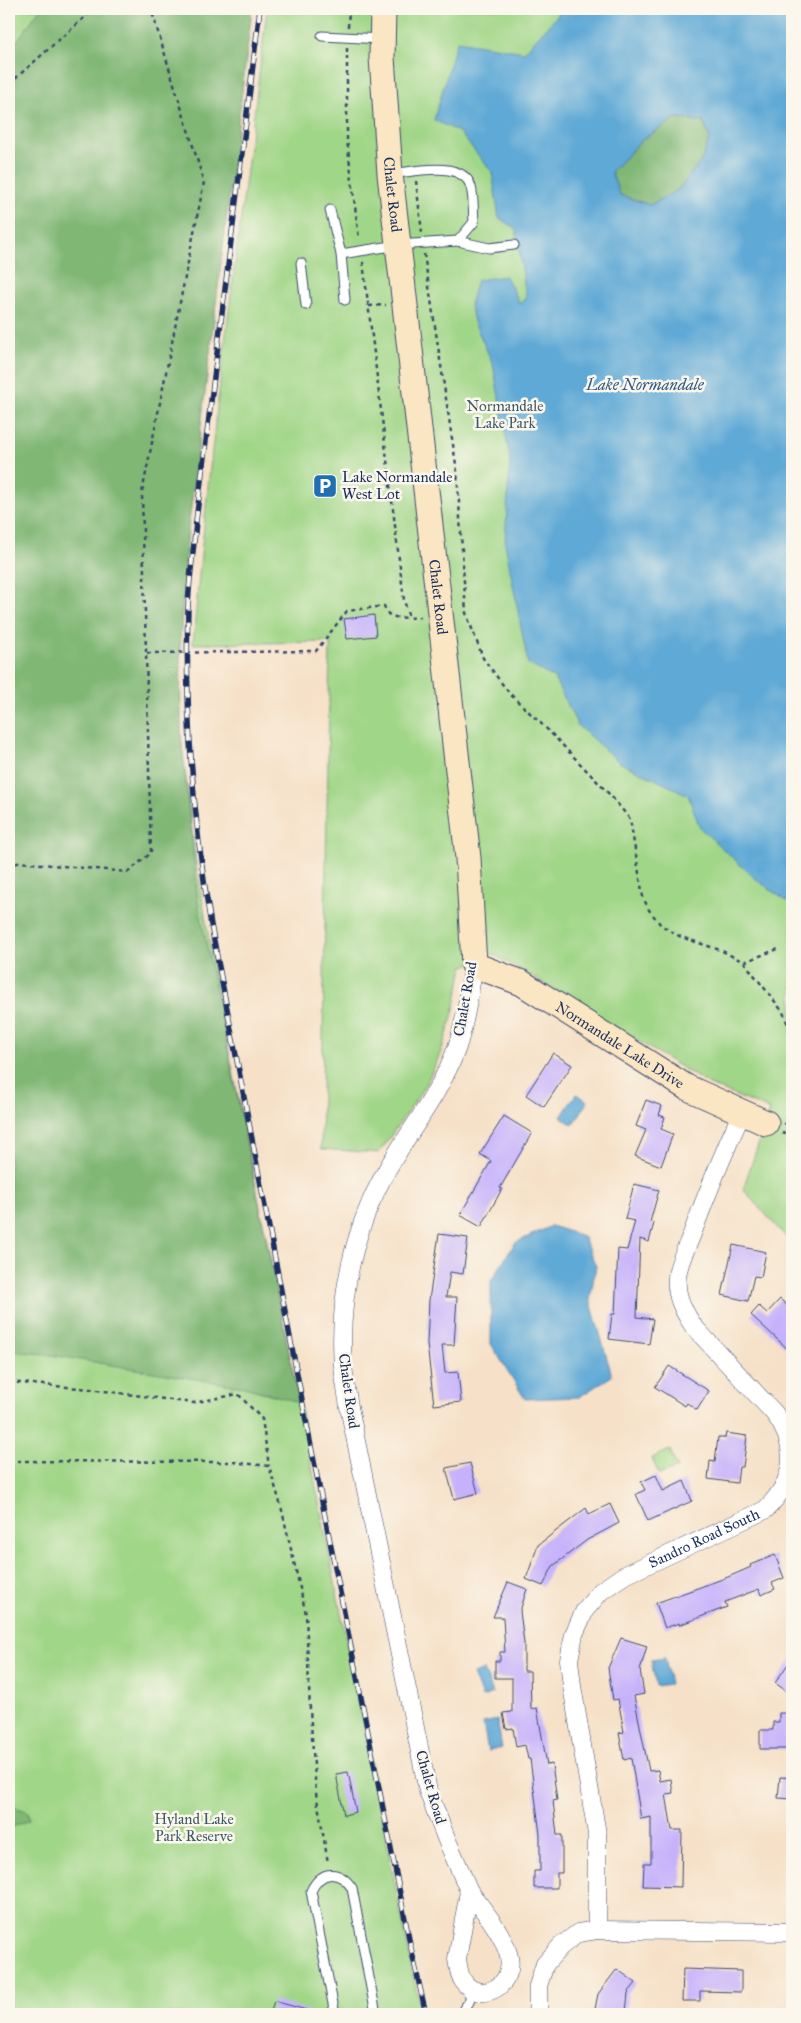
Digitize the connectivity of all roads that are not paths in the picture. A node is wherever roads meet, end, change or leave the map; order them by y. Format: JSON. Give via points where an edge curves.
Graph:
{"nodes":[{"id":1,"x":383,"y":9,"type":"edge"},
{"id":2,"x":322,"y":36,"type":"dead end"},
{"id":3,"x":382,"y":38,"type":"junction"},
{"id":4,"x":390,"y":174,"type":"junction"},
{"id":5,"x":330,"y":210,"type":"dead end"},
{"id":6,"x":458,"y":241,"type":"junction"},
{"id":7,"x":398,"y":245,"type":"junction"},
{"id":8,"x":514,"y":245,"type":"dead end"},
{"id":9,"x":341,"y":254,"type":"junction"},
{"id":10,"x":301,"y":263,"type":"dead end"},
{"id":11,"x":345,"y":300,"type":"dead end"},
{"id":12,"x":306,"y":305,"type":"dead end"},
{"id":13,"x":474,"y":965,"type":"junction"},
{"id":14,"x":742,"y":1112,"type":"junction"},
{"id":15,"x":766,"y":1123,"type":"dead end"},
{"id":16,"x":469,"y":1891,"type":"junction"},
{"id":17,"x":597,"y":1930,"type":"junction"},
{"id":18,"x":792,"y":1932,"type":"edge"},
{"id":19,"x":472,"y":1988,"type":"junction"},
{"id":20,"x":335,"y":2014,"type":"edge"},
{"id":21,"x":376,"y":2014,"type":"edge"},
{"id":22,"x":460,"y":2014,"type":"edge"},
{"id":23,"x":538,"y":2014,"type":"edge"}],
"edges":[{"from":1,"to":3,"type":"street","name":"Chalet Road"},
{"from":2,"to":3,"type":"lane"},
{"from":3,"to":4,"type":"street","name":"Chalet Road"},
{"from":4,"to":6,"type":"lane","via":[[440,169],[458,173],[467,180],[474,222]]},
{"from":4,"to":7,"type":"street","name":"Chalet Road"},
{"from":5,"to":9,"type":"lane"},
{"from":6,"to":7,"type":"lane"},
{"from":6,"to":8,"type":"lane","via":[[489,248]]},
{"from":7,"to":9,"type":"lane"},
{"from":7,"to":13,"type":"street","name":"Chalet Road","via":[[468,858]]},
{"from":9,"to":11,"type":"lane"},
{"from":10,"to":12,"type":"lane"},
{"from":13,"to":14,"type":"street","name":"Normandale Lake Drive","via":[[522,983],[686,1087]]},
{"from":13,"to":16,"type":"street","name":"Chalet Road","via":[[457,1046],[443,1080],[388,1168],[370,1204],[356,1244],[342,1325],[343,1366],[349,1406],[428,1791]]},
{"from":14,"to":15,"type":"street","name":"Normandale Lake Drive"},
{"from":14,"to":17,"type":"street","name":"Sandro Road South","via":[[682,1259],[676,1277],[678,1295],[694,1327],[785,1428],[791,1462],[778,1497],[765,1510],[623,1576],[601,1591],[585,1610],[574,1634],[569,1660],[597,1834]]},
{"from":16,"to":19,"type":"street","via":[[457,1959],[463,1981]]},
{"from":16,"to":19,"type":"street","name":"Chalet Road","via":[[500,1936],[510,1966],[509,1975],[495,1990],[482,1992]]},
{"from":17,"to":18,"type":"street"},
{"from":17,"to":23,"type":"street","via":[[578,1933],[545,1964],[538,1986]]},
{"from":19,"to":22,"type":"lane","via":[[469,2002]]},
{"from":20,"to":21,"type":"lane","via":[[311,1890],[315,1882],[332,1874],[341,1876],[352,1888]]}]}
